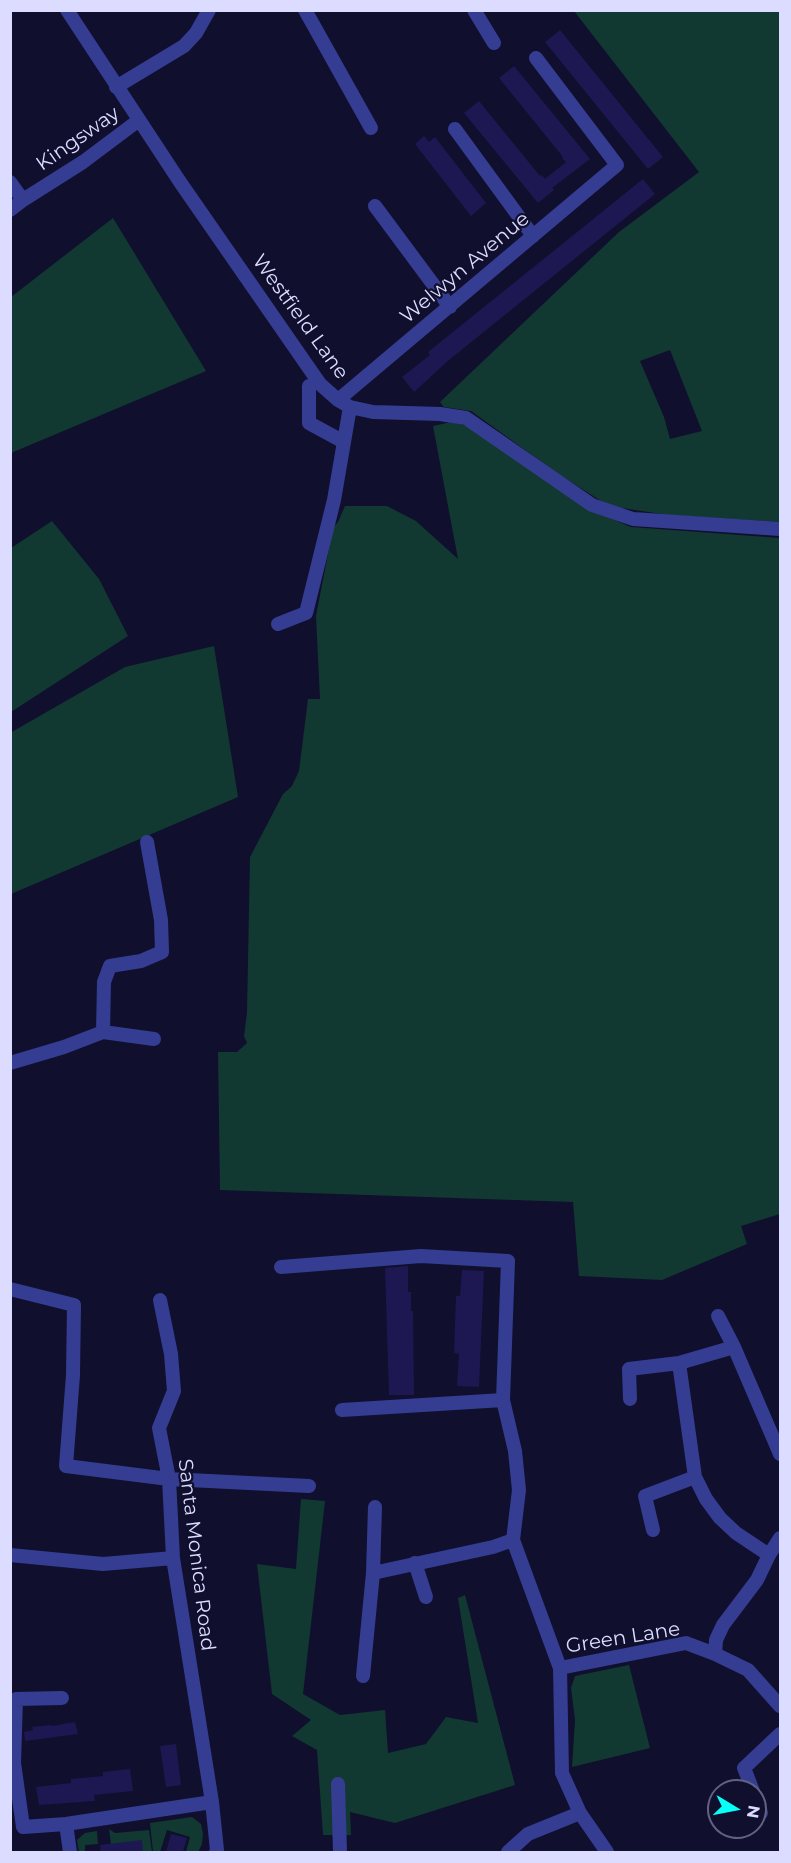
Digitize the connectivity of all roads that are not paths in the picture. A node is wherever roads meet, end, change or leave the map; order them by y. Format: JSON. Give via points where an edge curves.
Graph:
{"nodes":[{"id":1,"x":67,"y":10,"type":"edge"},
{"id":2,"x":209,"y":10,"type":"edge"},
{"id":3,"x":305,"y":10,"type":"edge"},
{"id":4,"x":474,"y":10,"type":"edge"},
{"id":5,"x":494,"y":43,"type":"dead end"},
{"id":6,"x":536,"y":58,"type":"dead end"},
{"id":7,"x":116,"y":87,"type":"junction"},
{"id":8,"x":139,"y":120,"type":"junction"},
{"id":9,"x":371,"y":128,"type":"dead end"},
{"id":10,"x":455,"y":129,"type":"dead end"},
{"id":11,"x":10,"y":182,"type":"edge"},
{"id":12,"x":23,"y":200,"type":"junction"},
{"id":13,"x":375,"y":206,"type":"dead end"},
{"id":14,"x":10,"y":210,"type":"edge"},
{"id":15,"x":533,"y":236,"type":"junction"},
{"id":16,"x":450,"y":307,"type":"junction"},
{"id":17,"x":309,"y":386,"type":"dead end"},
{"id":18,"x":344,"y":404,"type":"junction"},
{"id":19,"x":344,"y":442,"type":"junction"},
{"id":20,"x":780,"y":529,"type":"edge"},
{"id":21,"x":278,"y":624,"type":"dead end"},
{"id":22,"x":147,"y":842,"type":"dead end"},
{"id":23,"x":103,"y":1032,"type":"junction"},
{"id":24,"x":154,"y":1039,"type":"dead end"},
{"id":25,"x":10,"y":1063,"type":"edge"},
{"id":26,"x":281,"y":1267,"type":"dead end"},
{"id":27,"x":10,"y":1289,"type":"edge"},
{"id":28,"x":160,"y":1300,"type":"dead end"},
{"id":29,"x":718,"y":1316,"type":"dead end"},
{"id":30,"x":734,"y":1347,"type":"junction"},
{"id":31,"x":679,"y":1364,"type":"junction"},
{"id":32,"x":630,"y":1398,"type":"dead end"},
{"id":33,"x":503,"y":1400,"type":"junction"},
{"id":34,"x":342,"y":1410,"type":"dead end"},
{"id":35,"x":780,"y":1454,"type":"edge"},
{"id":36,"x":695,"y":1477,"type":"junction"},
{"id":37,"x":169,"y":1479,"type":"junction"},
{"id":38,"x":309,"y":1486,"type":"dead end"},
{"id":39,"x":375,"y":1507,"type":"dead end"},
{"id":40,"x":653,"y":1530,"type":"dead end"},
{"id":41,"x":780,"y":1538,"type":"edge"},
{"id":42,"x":513,"y":1540,"type":"junction"},
{"id":43,"x":10,"y":1542,"type":"edge"},
{"id":44,"x":769,"y":1555,"type":"junction"},
{"id":45,"x":15,"y":1556,"type":"edge"},
{"id":46,"x":173,"y":1558,"type":"junction"},
{"id":47,"x":415,"y":1563,"type":"junction"},
{"id":48,"x":372,"y":1573,"type":"junction"},
{"id":49,"x":426,"y":1597,"type":"dead end"},
{"id":50,"x":715,"y":1654,"type":"junction"},
{"id":51,"x":560,"y":1668,"type":"junction"},
{"id":52,"x":363,"y":1676,"type":"dead end"},
{"id":53,"x":62,"y":1698,"type":"dead end"},
{"id":54,"x":780,"y":1706,"type":"edge"},
{"id":55,"x":780,"y":1734,"type":"edge"},
{"id":56,"x":748,"y":1779,"type":"edge"},
{"id":57,"x":338,"y":1784,"type":"dead end"},
{"id":58,"x":212,"y":1802,"type":"junction"},
{"id":59,"x":580,"y":1813,"type":"junction"},
{"id":60,"x":66,"y":1824,"type":"junction"},
{"id":61,"x":70,"y":1852,"type":"edge"},
{"id":62,"x":216,"y":1852,"type":"edge"},
{"id":63,"x":340,"y":1852,"type":"edge"},
{"id":64,"x":508,"y":1852,"type":"edge"},
{"id":65,"x":608,"y":1852,"type":"edge"}],
"edges":[{"from":1,"to":7,"type":"street","name":"Westfield Lane"},
{"from":2,"to":7,"type":"street","via":[[184,46]]},
{"from":3,"to":9,"type":"street"},
{"from":4,"to":5,"type":"street"},
{"from":6,"to":15,"type":"street","name":"Welwyn Avenue","via":[[617,165]]},
{"from":7,"to":8,"type":"street","name":"Westfield Lane"},
{"from":8,"to":12,"type":"street","name":"Kingsway"},
{"from":8,"to":18,"type":"street","name":"Westfield Lane","via":[[320,384]]},
{"from":10,"to":15,"type":"street"},
{"from":11,"to":12,"type":"street"},
{"from":12,"to":14,"type":"street","name":"Kingsway"},
{"from":13,"to":16,"type":"street"},
{"from":15,"to":16,"type":"street","name":"Welwyn Avenue"},
{"from":16,"to":18,"type":"street","name":"Welwyn Avenue"},
{"from":17,"to":19,"type":"street","name":"Westfield Lane","via":[[309,423]]},
{"from":18,"to":19,"type":"street"},
{"from":18,"to":20,"type":"street","name":"Westfield Lane","via":[[373,412],[466,418],[592,505],[633,519]]},
{"from":19,"to":21,"type":"street","via":[[306,613]]},
{"from":22,"to":23,"type":"street","via":[[162,921],[162,952],[141,961],[110,966],[104,982]]},
{"from":23,"to":24,"type":"street"},
{"from":23,"to":25,"type":"street"},
{"from":26,"to":33,"type":"street","via":[[421,1256],[508,1261]]},
{"from":27,"to":37,"type":"street","via":[[74,1305],[66,1466]]},
{"from":28,"to":37,"type":"street","name":"Santa Monica Road","via":[[174,1391],[159,1428]]},
{"from":29,"to":30,"type":"street"},
{"from":30,"to":31,"type":"street"},
{"from":30,"to":35,"type":"street"},
{"from":31,"to":32,"type":"street","via":[[629,1369]]},
{"from":31,"to":36,"type":"street"},
{"from":33,"to":34,"type":"street"},
{"from":33,"to":42,"type":"street","via":[[519,1490]]},
{"from":36,"to":40,"type":"street","via":[[645,1496]]},
{"from":36,"to":44,"type":"street","via":[[720,1518]]},
{"from":37,"to":38,"type":"street"},
{"from":37,"to":46,"type":"street","name":"Santa Monica Road"},
{"from":39,"to":48,"type":"street"},
{"from":41,"to":44,"type":"street"},
{"from":42,"to":47,"type":"street"},
{"from":42,"to":51,"type":"street"},
{"from":43,"to":45,"type":"street"},
{"from":44,"to":50,"type":"street","via":[[757,1580],[723,1625]]},
{"from":45,"to":46,"type":"street","via":[[103,1564]]},
{"from":46,"to":58,"type":"street","name":"Santa Monica Road"},
{"from":47,"to":48,"type":"street"},
{"from":47,"to":49,"type":"street"},
{"from":48,"to":52,"type":"street"},
{"from":50,"to":51,"type":"street","name":"Green Lane","via":[[686,1643]]},
{"from":50,"to":54,"type":"street","name":"Green Lane","via":[[748,1670]]},
{"from":51,"to":59,"type":"street","via":[[562,1773]]},
{"from":53,"to":60,"type":"street","via":[[16,1698],[14,1763],[23,1827]]},
{"from":55,"to":56,"type":"street","via":[[744,1768]]},
{"from":57,"to":63,"type":"street"},
{"from":58,"to":60,"type":"street"},
{"from":58,"to":62,"type":"street","name":"Santa Monica Road"},
{"from":59,"to":64,"type":"street","via":[[528,1834]]},
{"from":59,"to":65,"type":"street"},
{"from":60,"to":61,"type":"street"}]}
